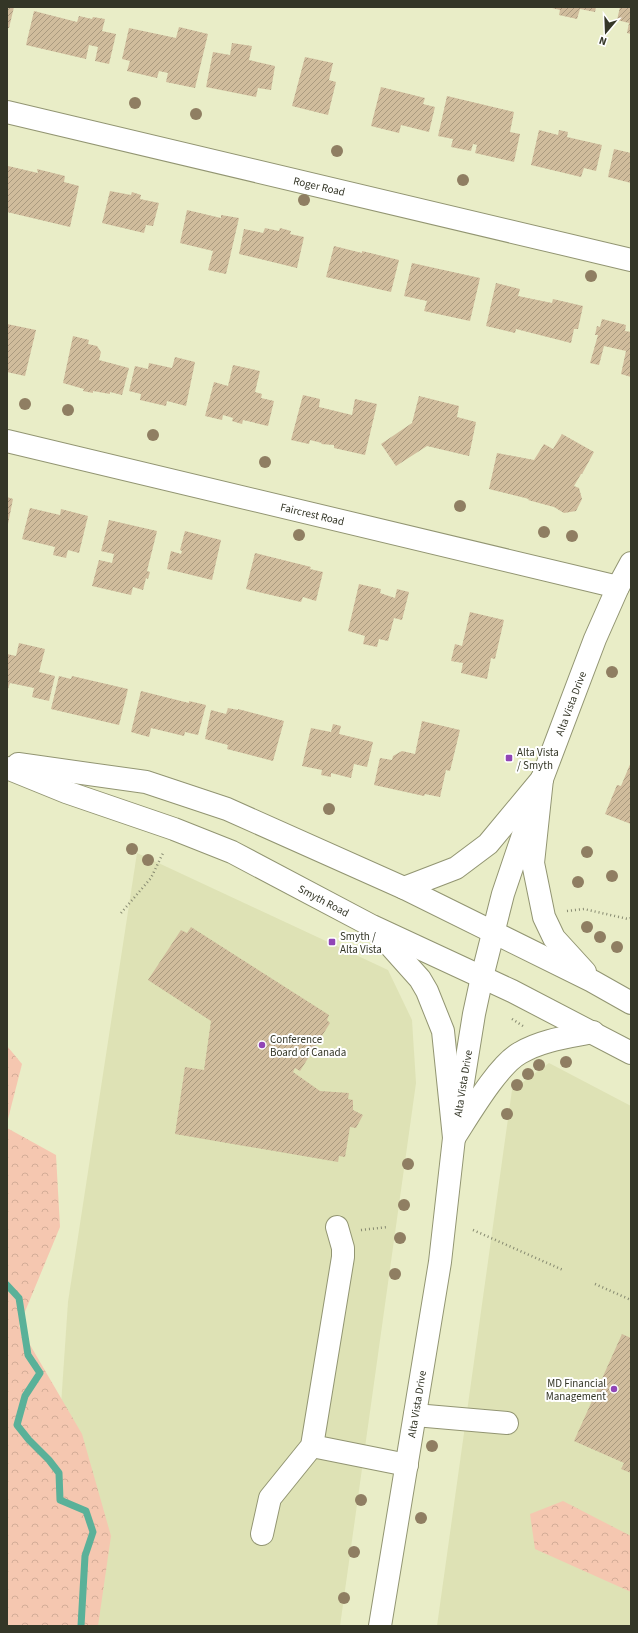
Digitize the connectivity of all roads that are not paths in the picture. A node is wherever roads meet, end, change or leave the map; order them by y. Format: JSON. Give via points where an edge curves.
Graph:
{"nodes":[{"id":1,"x":7,"y":112,"type":"edge"},
{"id":2,"x":631,"y":260,"type":"edge"},
{"id":3,"x":7,"y":441,"type":"edge"},
{"id":4,"x":631,"y":563,"type":"edge"},
{"id":5,"x":618,"y":587,"type":"junction"},
{"id":6,"x":7,"y":762,"type":"edge"},
{"id":7,"x":7,"y":768,"type":"edge"},
{"id":8,"x":542,"y":779,"type":"junction"},
{"id":9,"x":404,"y":888,"type":"junction"},
{"id":10,"x":372,"y":926,"type":"junction"},
{"id":11,"x":494,"y":932,"type":"junction"},
{"id":12,"x":482,"y":977,"type":"junction"},
{"id":13,"x":592,"y":981,"type":"junction"},
{"id":14,"x":631,"y":1003,"type":"edge"},
{"id":15,"x":593,"y":1032,"type":"junction"},
{"id":16,"x":631,"y":1053,"type":"edge"},
{"id":17,"x":454,"y":1138,"type":"junction"},
{"id":18,"x":337,"y":1227,"type":"dead end"},
{"id":19,"x":415,"y":1414,"type":"junction"},
{"id":20,"x":507,"y":1423,"type":"dead end"},
{"id":21,"x":312,"y":1446,"type":"junction"},
{"id":22,"x":407,"y":1465,"type":"junction"},
{"id":23,"x":262,"y":1534,"type":"dead end"},
{"id":24,"x":380,"y":1626,"type":"edge"}],
"edges":[{"from":1,"to":2,"type":"street","name":"Roger Road"},
{"from":3,"to":5,"type":"street","name":"Faircrest Road"},
{"from":4,"to":5,"type":"street","name":"Alta Vista Drive"},
{"from":5,"to":8,"type":"street","name":"Alta Vista Drive"},
{"from":6,"to":9,"type":"street","via":[[146,782],[227,809]]},
{"from":7,"to":10,"type":"street","name":"Smyth Road","via":[[232,852]]},
{"from":8,"to":9,"type":"street","via":[[488,844],[456,868]]},
{"from":8,"to":11,"type":"street","name":"Alta Vista Drive","via":[[503,894]]},
{"from":8,"to":13,"type":"street","via":[[534,863],[544,917],[554,938]]},
{"from":9,"to":11,"type":"street"},
{"from":10,"to":12,"type":"street","name":"Smyth Road"},
{"from":10,"to":17,"type":"street","via":[[420,980],[443,1031]]},
{"from":11,"to":12,"type":"street","name":"Alta Vista Drive"},
{"from":11,"to":13,"type":"street"},
{"from":12,"to":15,"type":"street","name":"Smyth Road"},
{"from":12,"to":17,"type":"street","name":"Alta Vista Drive"},
{"from":13,"to":14,"type":"street"},
{"from":15,"to":16,"type":"street","name":"Smyth Road"},
{"from":15,"to":17,"type":"street","via":[[555,1039],[519,1053],[501,1069]]},
{"from":17,"to":19,"type":"street","name":"Alta Vista Drive","via":[[440,1262]]},
{"from":18,"to":21,"type":"street","via":[[343,1257]]},
{"from":19,"to":20,"type":"street"},
{"from":19,"to":22,"type":"street","name":"Alta Vista Drive"},
{"from":21,"to":22,"type":"street"},
{"from":21,"to":23,"type":"street","via":[[270,1498]]},
{"from":22,"to":24,"type":"street","name":"Alta Vista Drive"}]}
